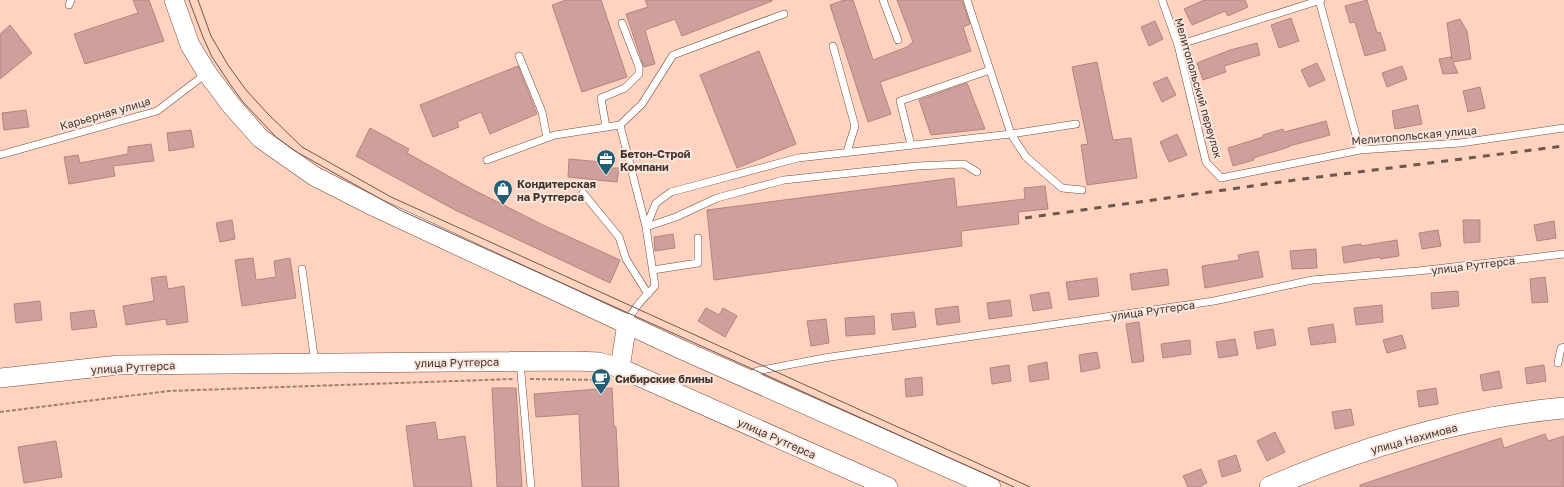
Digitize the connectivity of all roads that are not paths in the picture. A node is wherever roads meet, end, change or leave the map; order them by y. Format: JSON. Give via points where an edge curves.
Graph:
{"nodes":[{"id":1,"x":174,"y":0,"type":"edge"},
{"id":2,"x":883,"y":0,"type":"edge"},
{"id":3,"x":967,"y":0,"type":"edge"},
{"id":4,"x":1162,"y":0,"type":"edge"},
{"id":5,"x":1320,"y":0,"type":"edge"},
{"id":6,"x":784,"y":14,"type":"dead end"},
{"id":7,"x":622,"y":23,"type":"dead end"},
{"id":8,"x":898,"y":40,"type":"dead end"},
{"id":9,"x":1178,"y":45,"type":"junction"},
{"id":10,"x":833,"y":46,"type":"dead end"},
{"id":11,"x":519,"y":56,"type":"dead end"},
{"id":12,"x":990,"y":70,"type":"junction"},
{"id":13,"x":207,"y":73,"type":"junction"},
{"id":14,"x":1076,"y":124,"type":"dead end"},
{"id":15,"x":620,"y":125,"type":"junction"},
{"id":16,"x":606,"y":127,"type":"junction"},
{"id":17,"x":1564,"y":128,"type":"edge"},
{"id":18,"x":1011,"y":134,"type":"junction"},
{"id":19,"x":547,"y":138,"type":"junction"},
{"id":20,"x":911,"y":145,"type":"junction"},
{"id":21,"x":1360,"y":150,"type":"junction"},
{"id":22,"x":847,"y":152,"type":"junction"},
{"id":23,"x":0,"y":155,"type":"edge"},
{"id":24,"x":487,"y":160,"type":"dead end"},
{"id":25,"x":977,"y":172,"type":"dead end"},
{"id":26,"x":1221,"y":178,"type":"joint"},
{"id":27,"x":1082,"y":190,"type":"dead end"},
{"id":28,"x":583,"y":193,"type":"dead end"},
{"id":29,"x":646,"y":227,"type":"junction"},
{"id":30,"x":698,"y":238,"type":"dead end"},
{"id":31,"x":1564,"y":254,"type":"edge"},
{"id":32,"x":302,"y":269,"type":"dead end"},
{"id":33,"x":652,"y":270,"type":"junction"},
{"id":34,"x":648,"y":294,"type":"junction"},
{"id":35,"x":627,"y":323,"type":"junction"},
{"id":36,"x":1564,"y":347,"type":"edge"},
{"id":37,"x":315,"y":363,"type":"junction"},
{"id":38,"x":1558,"y":363,"type":"dead end"},
{"id":39,"x":520,"y":370,"type":"junction"},
{"id":40,"x":615,"y":374,"type":"junction"},
{"id":41,"x":0,"y":378,"type":"edge"},
{"id":42,"x":745,"y":378,"type":"junction"},
{"id":43,"x":1564,"y":408,"type":"edge"},
{"id":44,"x":531,"y":487,"type":"edge"},
{"id":45,"x":888,"y":487,"type":"edge"},
{"id":46,"x":991,"y":487,"type":"edge"},
{"id":47,"x":1270,"y":487,"type":"edge"}],
"edges":[{"from":1,"to":13,"type":"main road","via":[[190,45]]},
{"from":2,"to":8,"type":"lane"},
{"from":3,"to":12,"type":"lane"},
{"from":4,"to":9,"type":"lane","name":"Мелитопольский переулок"},
{"from":5,"to":9,"type":"lane"},
{"from":5,"to":21,"type":"lane"},
{"from":6,"to":15,"type":"lane","via":[[673,55],[642,104]]},
{"from":7,"to":16,"type":"lane","via":[[639,67],[639,74],[624,88],[600,98]]},
{"from":9,"to":26,"type":"lane","name":"Мелитопольский переулок","via":[[1206,162]]},
{"from":10,"to":22,"type":"lane","via":[[856,126]]},
{"from":11,"to":19,"type":"lane","via":[[542,112]]},
{"from":12,"to":18,"type":"lane"},
{"from":12,"to":20,"type":"lane","via":[[900,101]]},
{"from":13,"to":23,"type":"lane","name":"Карьерная улица","via":[[157,111]]},
{"from":13,"to":35,"type":"main road","via":[[260,138],[314,176]]},
{"from":14,"to":18,"type":"lane"},
{"from":15,"to":16,"type":"lane"},
{"from":15,"to":29,"type":"lane"},
{"from":16,"to":19,"type":"lane"},
{"from":17,"to":21,"type":"lane","name":"Мелитопольская улица","via":[[1460,143]]},
{"from":18,"to":20,"type":"lane"},
{"from":18,"to":27,"type":"lane","via":[[1026,156],[1062,188]]},
{"from":19,"to":24,"type":"lane"},
{"from":20,"to":22,"type":"lane"},
{"from":21,"to":26,"type":"lane","name":"Мелитопольская улица"},
{"from":22,"to":29,"type":"lane","via":[[798,158],[671,192],[656,203]]},
{"from":25,"to":29,"type":"lane","via":[[964,164],[917,166],[784,180],[717,198],[676,217]]},
{"from":28,"to":34,"type":"lane","via":[[619,237],[626,260]]},
{"from":29,"to":33,"type":"lane"},
{"from":30,"to":33,"type":"lane","via":[[698,263]]},
{"from":31,"to":42,"type":"lane","name":"улица Рутгерса","via":[[1312,280],[1214,302],[824,358],[757,371]]},
{"from":32,"to":37,"type":"lane"},
{"from":33,"to":34,"type":"lane","via":[[655,286]]},
{"from":34,"to":35,"type":"lane","via":[[630,314]]},
{"from":35,"to":40,"type":"main road"},
{"from":35,"to":42,"type":"main road"},
{"from":36,"to":38,"type":"lane","via":[[1561,348]]},
{"from":37,"to":39,"type":"main road","name":"улица Рутгерса"},
{"from":37,"to":41,"type":"main road","name":"улица Рутгерса","via":[[119,365]]},
{"from":39,"to":40,"type":"main road","name":"улица Рутгерса","via":[[599,362]]},
{"from":39,"to":44,"type":"lane"},
{"from":40,"to":45,"type":"main road","name":"улица Рутгерса"},
{"from":42,"to":46,"type":"main road"},
{"from":43,"to":47,"type":"main road","name":"улица Нахимова","via":[[1523,413],[1421,434],[1359,452]]}]}
